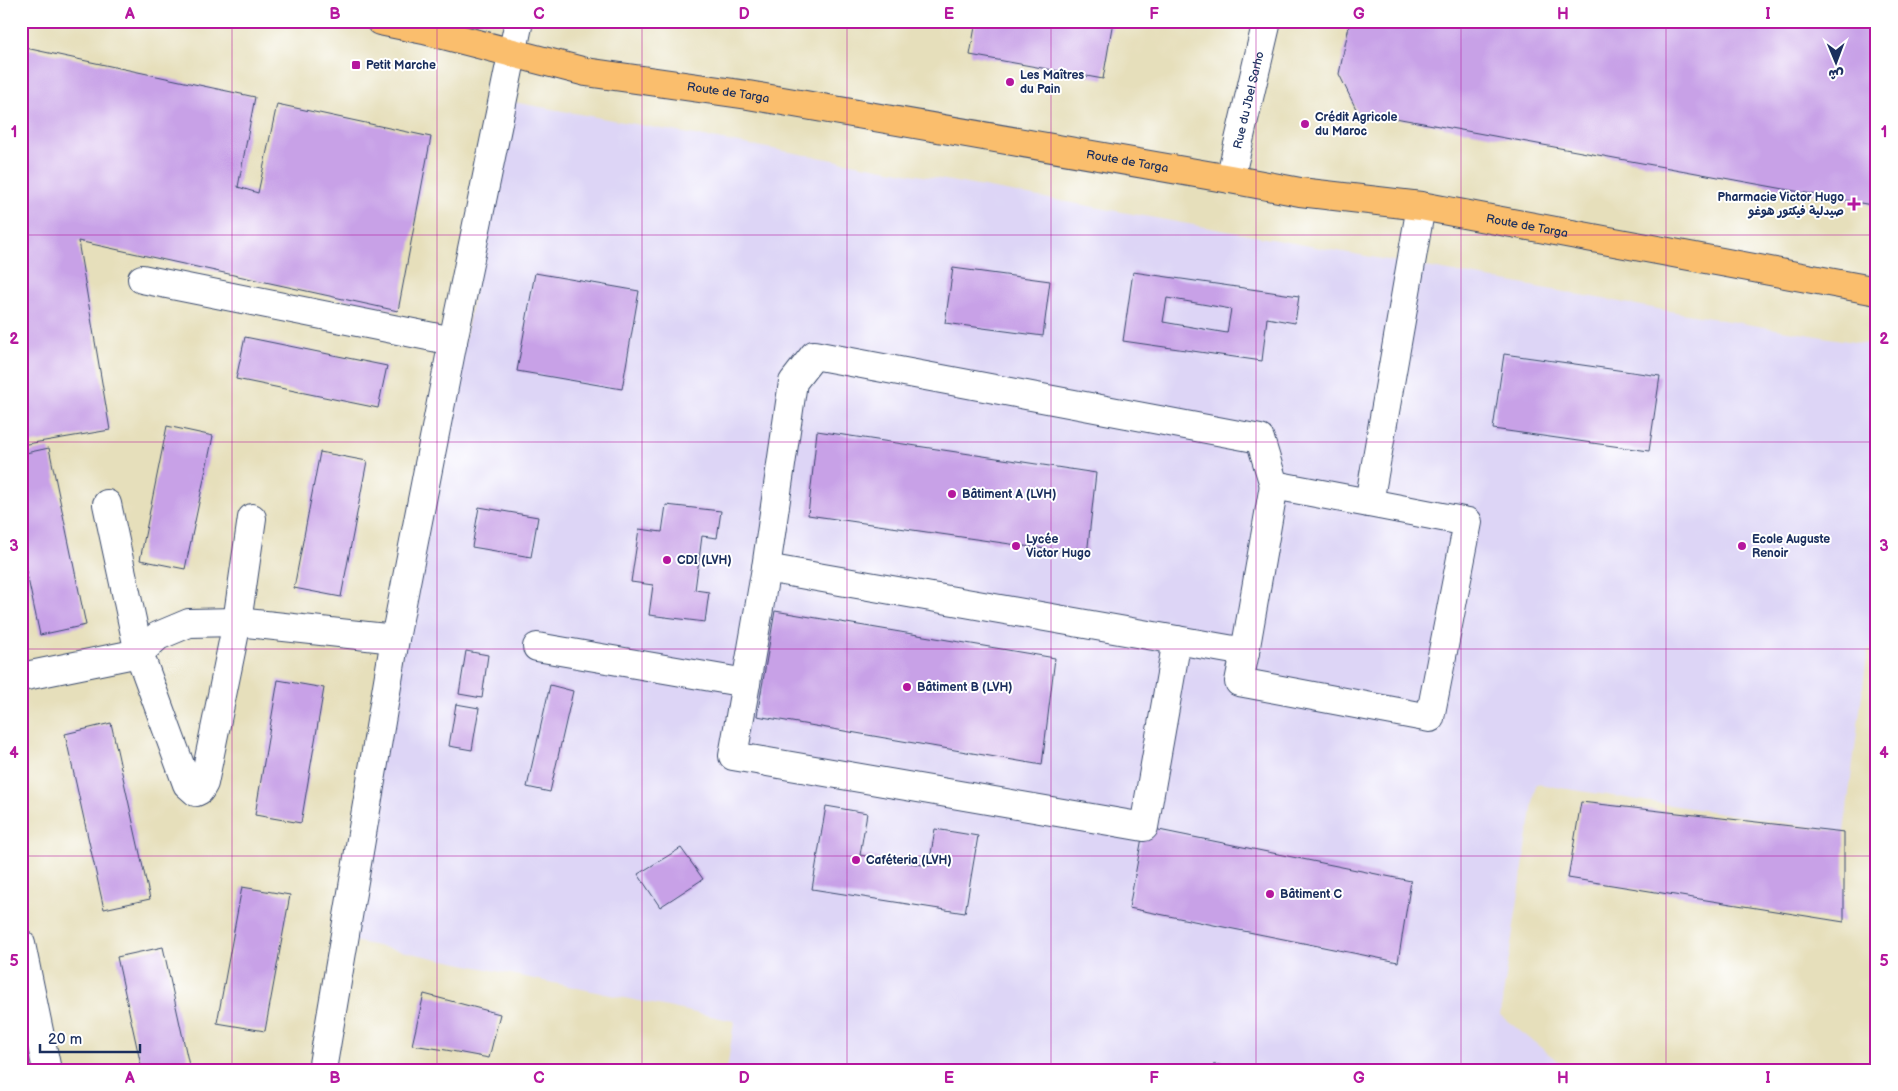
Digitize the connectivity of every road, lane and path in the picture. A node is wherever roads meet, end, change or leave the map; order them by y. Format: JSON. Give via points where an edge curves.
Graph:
{"nodes":[{"id":1,"x":380,"y":21,"type":"edge"},
{"id":2,"x":519,"y":21,"type":"edge"},
{"id":3,"x":1267,"y":21,"type":"edge"},
{"id":4,"x":512,"y":53,"type":"junction"},
{"id":5,"x":1230,"y":179,"type":"junction"},
{"id":6,"x":1421,"y":206,"type":"junction"},
{"id":7,"x":142,"y":278,"type":"dead end"},
{"id":8,"x":1877,"y":291,"type":"edge"},
{"id":9,"x":453,"y":341,"type":"junction"},
{"id":10,"x":1274,"y":485,"type":"junction"},
{"id":11,"x":1369,"y":503,"type":"junction"},
{"id":12,"x":107,"y":504,"type":"dead end"},
{"id":13,"x":252,"y":518,"type":"dead end"},
{"id":14,"x":766,"y":568,"type":"junction"},
{"id":15,"x":237,"y":622,"type":"junction"},
{"id":16,"x":395,"y":639,"type":"junction"},
{"id":17,"x":1176,"y":640,"type":"junction"},
{"id":18,"x":538,"y":647,"type":"dead end"},
{"id":19,"x":1245,"y":652,"type":"junction"},
{"id":20,"x":139,"y":653,"type":"junction"},
{"id":21,"x":21,"y":677,"type":"edge"},
{"id":22,"x":746,"y":683,"type":"junction"},
{"id":23,"x":21,"y":944,"type":"edge"},
{"id":24,"x":47,"y":1070,"type":"edge"},
{"id":25,"x":322,"y":1070,"type":"edge"}],
"edges":[{"from":1,"to":4,"type":"main road","name":"Route de Targa"},
{"from":2,"to":4,"type":"street"},
{"from":3,"to":5,"type":"street","name":"Rue du Jbel Sarho"},
{"from":4,"to":5,"type":"main road","name":"Route de Targa","via":[[586,72],[748,95]]},
{"from":4,"to":9,"type":"street"},
{"from":5,"to":6,"type":"main road","name":"Route de Targa","via":[[1300,192]]},
{"from":6,"to":8,"type":"main road","name":"Route de Targa"},
{"from":6,"to":11,"type":"street"},
{"from":7,"to":9,"type":"street"},
{"from":9,"to":16,"type":"street"},
{"from":10,"to":11,"type":"street"},
{"from":10,"to":14,"type":"street","via":[[1260,439],[814,355],[793,382]]},
{"from":10,"to":19,"type":"street"},
{"from":11,"to":19,"type":"street","via":[[1468,522],[1430,718],[1239,682]]},
{"from":12,"to":20,"type":"street"},
{"from":13,"to":15,"type":"street"},
{"from":14,"to":17,"type":"street"},
{"from":14,"to":22,"type":"street"},
{"from":15,"to":16,"type":"street"},
{"from":15,"to":20,"type":"street","via":[[189,622],[158,636]]},
{"from":15,"to":20,"type":"street","via":[[204,783],[196,792],[187,784]]},
{"from":16,"to":25,"type":"street"},
{"from":17,"to":19,"type":"street"},
{"from":17,"to":22,"type":"street","via":[[1144,827],[733,756]]},
{"from":18,"to":22,"type":"street"},
{"from":20,"to":21,"type":"street"},
{"from":23,"to":24,"type":"street"}]}
